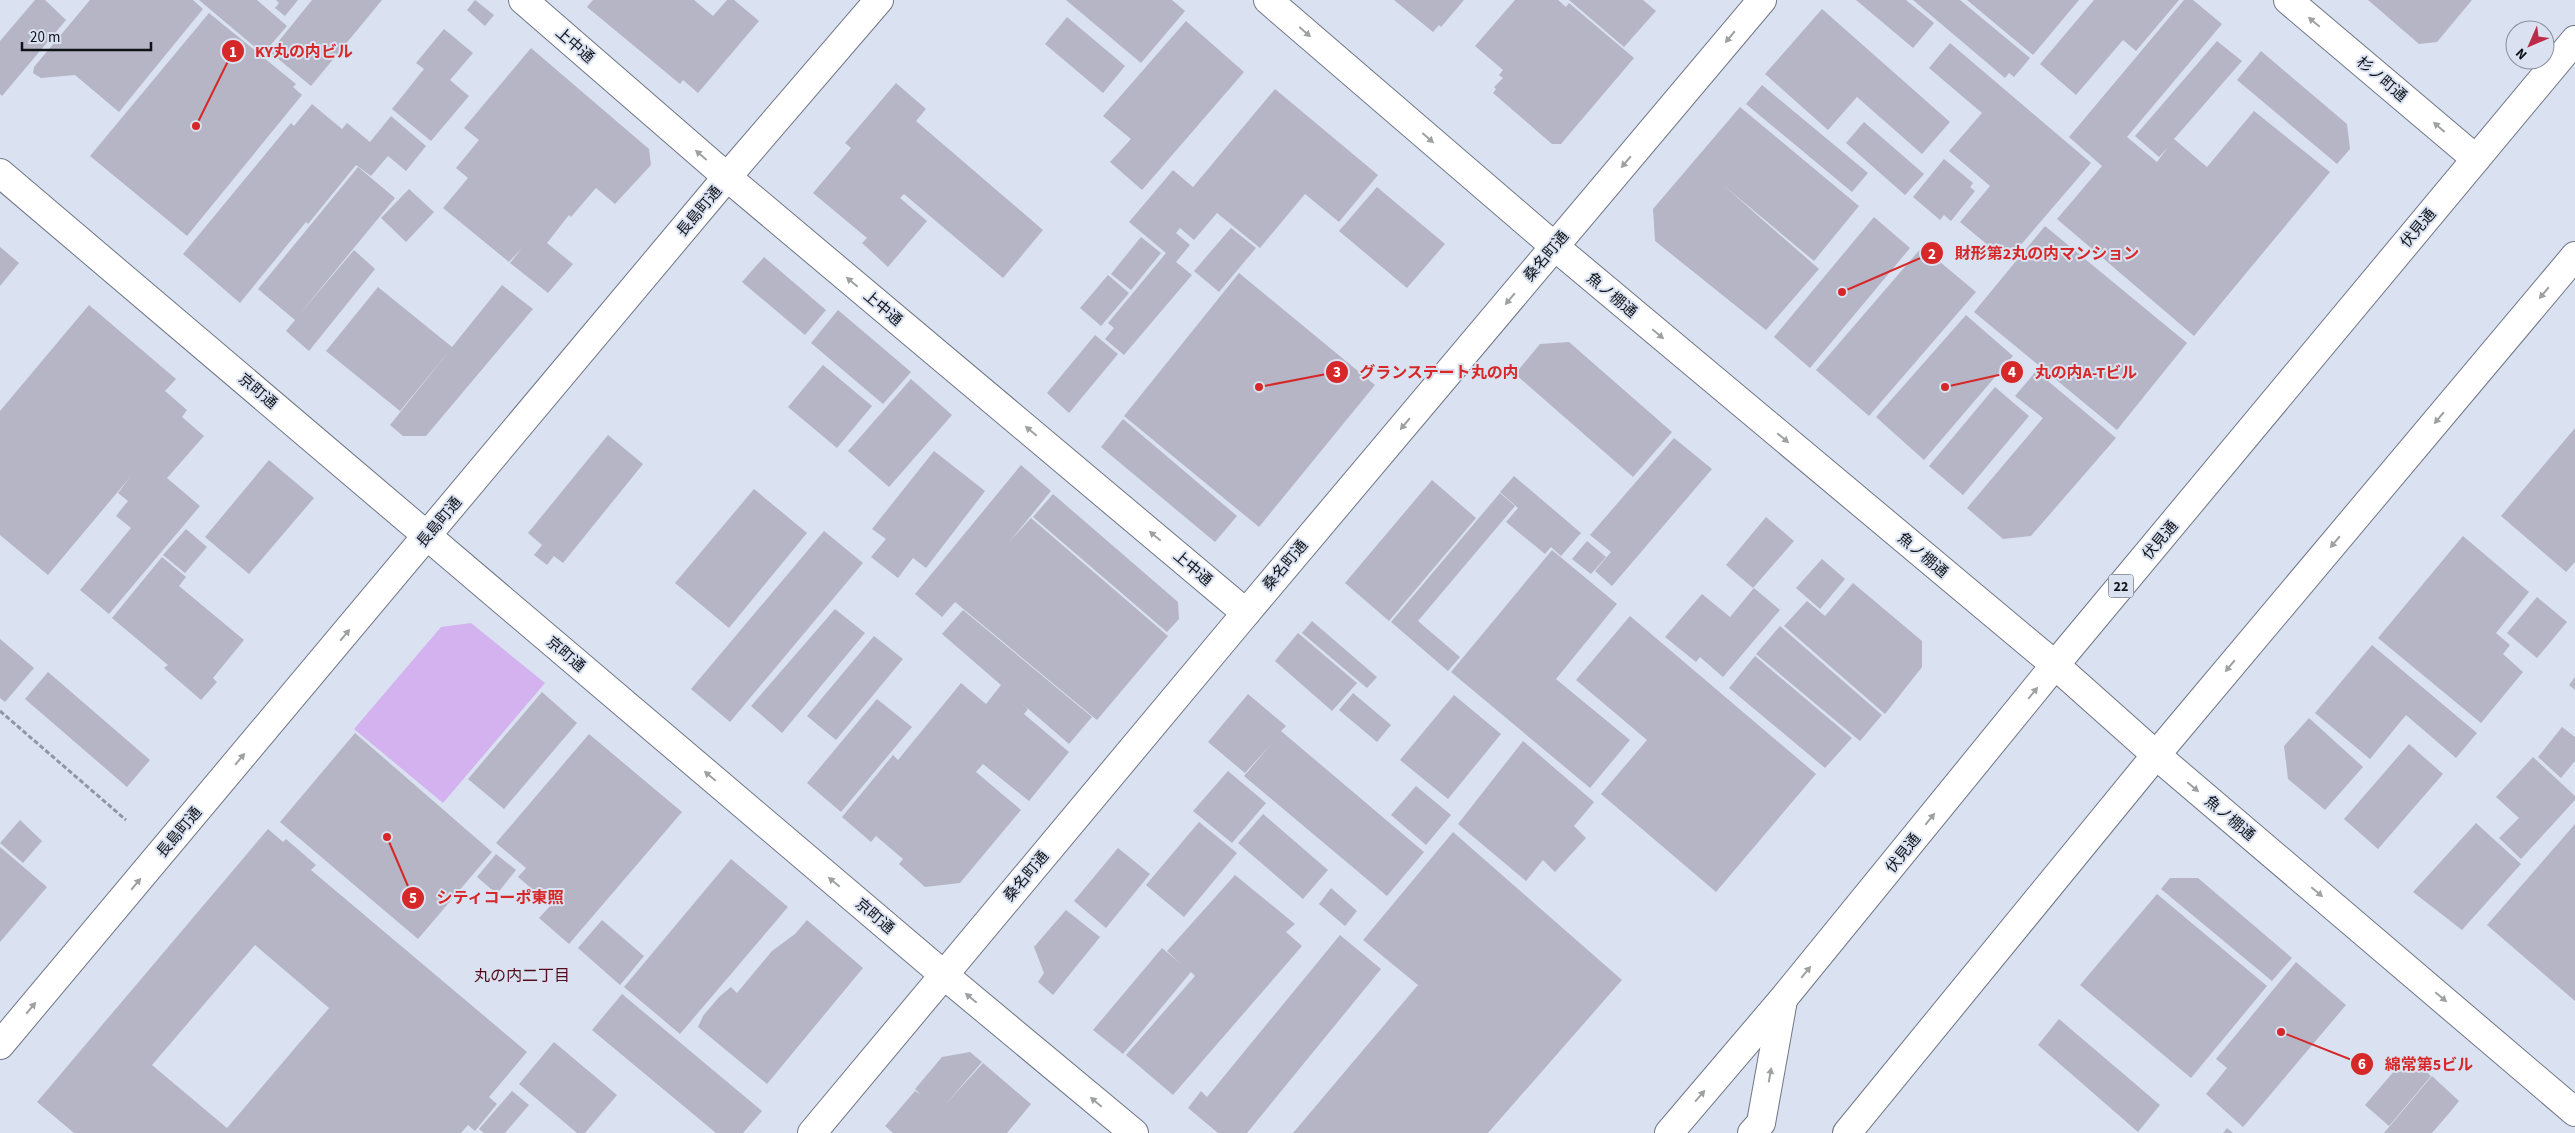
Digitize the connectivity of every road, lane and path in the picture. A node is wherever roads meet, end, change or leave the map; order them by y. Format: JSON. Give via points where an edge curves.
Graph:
{"nodes":[{"id":1,"x":523,"y":0,"type":"edge"},
{"id":2,"x":879,"y":0,"type":"edge"},
{"id":3,"x":1268,"y":0,"type":"edge"},
{"id":4,"x":1762,"y":0,"type":"edge"},
{"id":5,"x":2288,"y":0,"type":"edge"},
{"id":6,"x":2575,"y":40,"type":"edge"},
{"id":7,"x":2476,"y":159,"type":"junction"},
{"id":8,"x":0,"y":173,"type":"edge"},
{"id":9,"x":727,"y":177,"type":"junction"},
{"id":10,"x":1554,"y":246,"type":"junction"},
{"id":11,"x":2575,"y":256,"type":"edge"},
{"id":12,"x":428,"y":536,"type":"junction"},
{"id":13,"x":1246,"y":612,"type":"junction"},
{"id":14,"x":2055,"y":665,"type":"junction"},
{"id":15,"x":0,"y":711,"type":"edge"},
{"id":16,"x":2156,"y":755,"type":"junction"},
{"id":17,"x":126,"y":820,"type":"dead end"},
{"id":18,"x":944,"y":975,"type":"junction"},
{"id":19,"x":1784,"y":999,"type":"junction"},
{"id":20,"x":0,"y":1046,"type":"edge"},
{"id":21,"x":2575,"y":1112,"type":"edge"},
{"id":22,"x":1762,"y":1130,"type":"edge"},
{"id":23,"x":812,"y":1133,"type":"edge"},
{"id":24,"x":1134,"y":1133,"type":"edge"},
{"id":25,"x":1669,"y":1133,"type":"edge"},
{"id":26,"x":1847,"y":1133,"type":"edge"}],
"edges":[{"from":9,"to":1,"type":"main road","name":"上中通","one_way":true},
{"from":2,"to":9,"type":"main road","name":"長島町通"},
{"from":3,"to":10,"type":"main road","name":"魚ノ棚通","one_way":true},
{"from":4,"to":10,"type":"main road","name":"桑名町通","one_way":true},
{"from":7,"to":5,"type":"main road","name":"杉ノ町通","one_way":true},
{"from":6,"to":7,"type":"main road","name":"伏見通","number":"22"},
{"from":7,"to":14,"type":"main road","name":"伏見通","number":"22"},
{"from":8,"to":12,"type":"main road","name":"京町通"},
{"from":9,"to":12,"type":"main road","name":"長島町通"},
{"from":13,"to":9,"type":"main road","name":"上中通","one_way":true},
{"from":10,"to":13,"type":"main road","name":"桑名町通","one_way":true},
{"from":10,"to":14,"type":"main road","name":"魚ノ棚通","one_way":true},
{"from":11,"to":16,"type":"main road","one_way":true},
{"from":18,"to":12,"type":"main road","name":"京町通","one_way":true},
{"from":20,"to":12,"type":"main road","name":"長島町通","one_way":true},
{"from":13,"to":18,"type":"main road","name":"桑名町通"},
{"from":14,"to":16,"type":"main road","name":"魚ノ棚通"},
{"from":19,"to":14,"type":"main road","name":"伏見通","number":"22","one_way":true},
{"from":15,"to":17,"type":"path"},
{"from":16,"to":21,"type":"main road","name":"魚ノ棚通","one_way":true},
{"from":16,"to":26,"type":"main road"},
{"from":18,"to":23,"type":"main road","name":"桑名町通"},
{"from":24,"to":18,"type":"main road","name":"京町通","one_way":true},
{"from":22,"to":19,"type":"main road","one_way":true},
{"from":25,"to":19,"type":"main road","name":"伏見通","number":"22","one_way":true}]}
